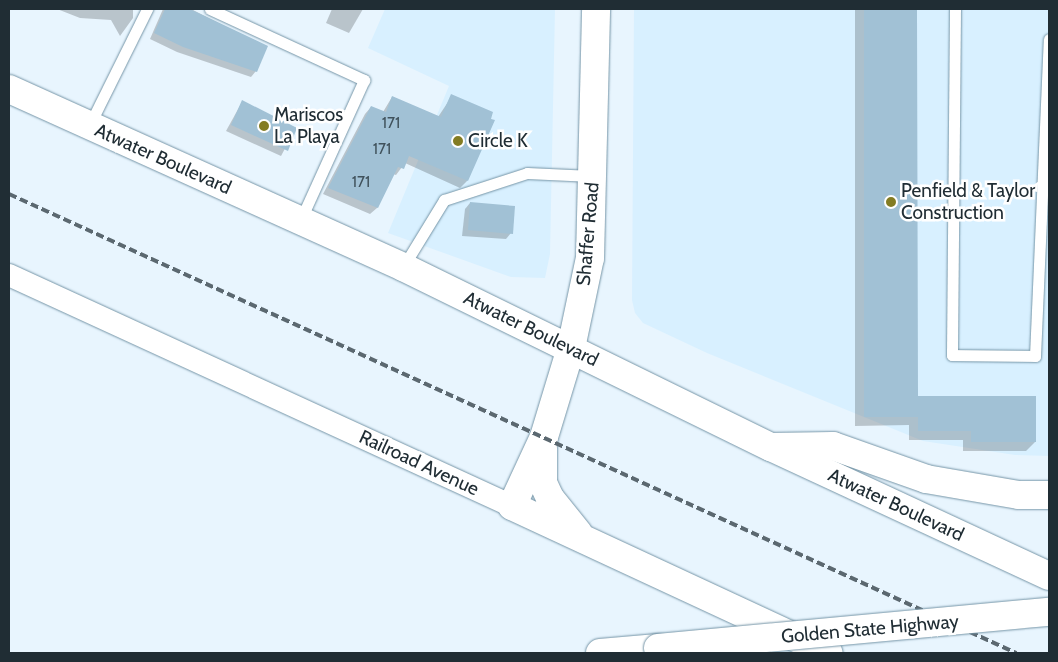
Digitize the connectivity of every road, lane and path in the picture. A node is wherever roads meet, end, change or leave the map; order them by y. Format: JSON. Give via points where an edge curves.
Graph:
{"nodes":[{"id":1,"x":147,"y":9,"type":"edge"},
{"id":2,"x":210,"y":9,"type":"edge"},
{"id":3,"x":596,"y":9,"type":"edge"},
{"id":4,"x":955,"y":9,"type":"edge"},
{"id":5,"x":1049,"y":39,"type":"edge"},
{"id":6,"x":9,"y":89,"type":"edge"},
{"id":7,"x":89,"y":126,"type":"junction"},
{"id":8,"x":594,"y":176,"type":"junction"},
{"id":9,"x":300,"y":221,"type":"junction"},
{"id":10,"x":403,"y":267,"type":"junction"},
{"id":11,"x":9,"y":275,"type":"edge"},
{"id":12,"x":571,"y":348,"type":"junction"},
{"id":13,"x":544,"y":437,"type":"junction"},
{"id":14,"x":771,"y":447,"type":"junction"},
{"id":15,"x":1049,"y":495,"type":"edge"},
{"id":16,"x":512,"y":506,"type":"junction"},
{"id":17,"x":584,"y":540,"type":"junction"},
{"id":18,"x":1049,"y":576,"type":"edge"},
{"id":19,"x":1049,"y":612,"type":"edge"},
{"id":20,"x":600,"y":653,"type":"edge"},
{"id":21,"x":828,"y":653,"type":"edge"}],
"edges":[{"from":1,"to":7,"type":"lane"},
{"from":2,"to":9,"type":"lane","via":[[364,80]]},
{"from":3,"to":8,"type":"main road","name":"Shaffer Road"},
{"from":4,"to":5,"type":"lane","via":[[952,355],[1034,356]]},
{"from":6,"to":7,"type":"main road","name":"Atwater Boulevard"},
{"from":7,"to":9,"type":"main road","name":"Atwater Boulevard"},
{"from":8,"to":10,"type":"lane","via":[[527,173],[444,200]]},
{"from":8,"to":12,"type":"main road","name":"Shaffer Road","via":[[590,258]]},
{"from":9,"to":10,"type":"main road","name":"Atwater Boulevard"},
{"from":10,"to":12,"type":"main road","name":"Atwater Boulevard"},
{"from":11,"to":16,"type":"street","name":"Railroad Avenue"},
{"from":12,"to":13,"type":"main road","name":"Shaffer Road"},
{"from":12,"to":14,"type":"main road","name":"Atwater Boulevard"},
{"from":13,"to":16,"type":"main road","name":"Shaffer Road"},
{"from":13,"to":17,"type":"main road","via":[[540,467],[543,483],[550,498]]},
{"from":14,"to":15,"type":"main road","via":[[833,446],[926,479],[1019,495]]},
{"from":14,"to":18,"type":"main road","name":"Atwater Boulevard"},
{"from":16,"to":17,"type":"main road","name":"Railroad Avenue"},
{"from":17,"to":21,"type":"main road","name":"Railroad Avenue"},
{"from":19,"to":20,"type":"main road","name":"Golden State Highway","bridge":true}]}
